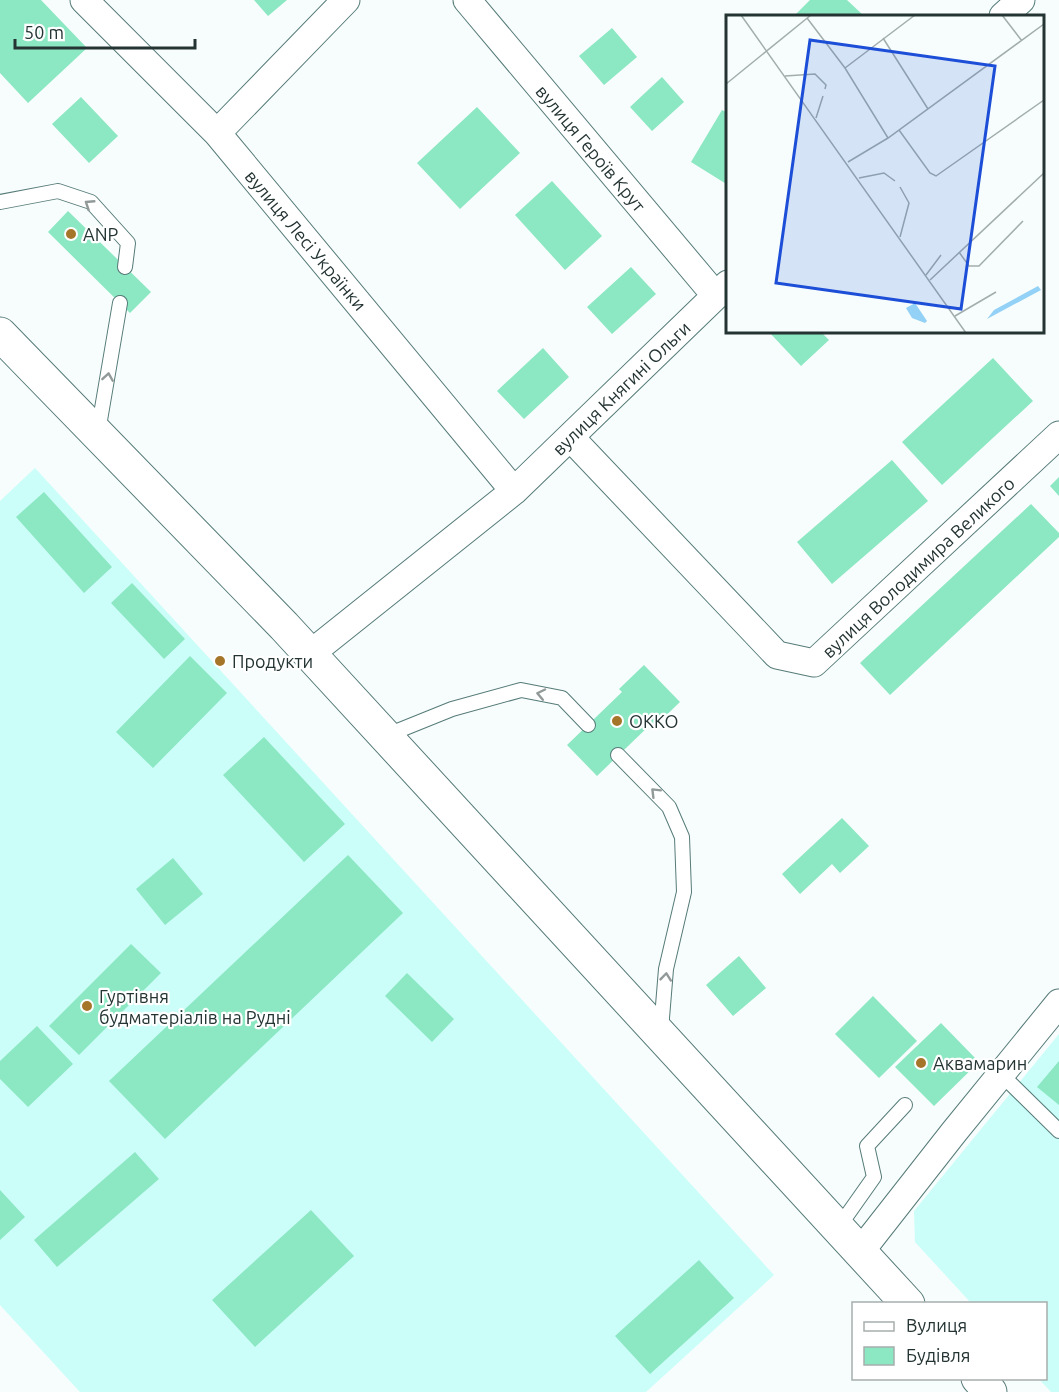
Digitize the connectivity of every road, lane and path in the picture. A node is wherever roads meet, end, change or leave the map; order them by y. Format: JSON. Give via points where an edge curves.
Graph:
{"nodes":[{"id":1,"x":84,"y":0,"type":"edge"},
{"id":2,"x":346,"y":0,"type":"edge"},
{"id":3,"x":467,"y":0,"type":"edge"},
{"id":4,"x":1021,"y":0,"type":"edge"},
{"id":5,"x":1005,"y":15,"type":"edge"},
{"id":6,"x":217,"y":133,"type":"junction"},
{"id":7,"x":0,"y":202,"type":"edge"},
{"id":8,"x":125,"y":267,"type":"dead end"},
{"id":9,"x":722,"y":290,"type":"edge"},
{"id":10,"x":120,"y":303,"type":"dead end"},
{"id":11,"x":0,"y":334,"type":"edge"},
{"id":12,"x":98,"y":434,"type":"junction"},
{"id":13,"x":1059,"y":435,"type":"edge"},
{"id":14,"x":570,"y":437,"type":"junction"},
{"id":15,"x":514,"y":491,"type":"junction"},
{"id":16,"x":310,"y":654,"type":"junction"},
{"id":17,"x":588,"y":724,"type":"dead end"},
{"id":18,"x":385,"y":736,"type":"junction"},
{"id":19,"x":618,"y":755,"type":"dead end"},
{"id":20,"x":1059,"y":1003,"type":"edge"},
{"id":21,"x":660,"y":1035,"type":"junction"},
{"id":22,"x":1001,"y":1074,"type":"junction"},
{"id":23,"x":905,"y":1105,"type":"dead end"},
{"id":24,"x":1059,"y":1131,"type":"edge"},
{"id":25,"x":838,"y":1228,"type":"junction"},
{"id":26,"x":860,"y":1252,"type":"junction"},
{"id":27,"x":906,"y":1302,"type":"edge"},
{"id":28,"x":980,"y":1380,"type":"edge"},
{"id":29,"x":990,"y":1392,"type":"edge"}],
"edges":[{"from":1,"to":6,"type":"street","name":"вулиця Лесі Українки"},
{"from":2,"to":6,"type":"street"},
{"from":3,"to":9,"type":"street","name":"вулиця Героїв Крут"},
{"from":4,"to":5,"type":"street"},
{"from":6,"to":15,"type":"street","name":"вулиця Лесі Українки"},
{"from":8,"to":7,"type":"lane","one_way":true,"via":[[128,243],[91,202],[58,191]]},
{"from":9,"to":14,"type":"street","name":"вулиця Княгині Ольги"},
{"from":12,"to":10,"type":"lane","one_way":true},
{"from":11,"to":12,"type":"main road"},
{"from":12,"to":16,"type":"main road"},
{"from":13,"to":14,"type":"street","name":"вулиця Володимира Великого","via":[[814,663],[777,655]]},
{"from":14,"to":15,"type":"street","name":"вулиця Княгині Ольги"},
{"from":15,"to":16,"type":"street","name":"вулиця Княгині Ольги"},
{"from":16,"to":18,"type":"main road"},
{"from":17,"to":18,"type":"lane","one_way":true,"via":[[562,698],[521,690],[452,709]]},
{"from":18,"to":21,"type":"main road"},
{"from":21,"to":19,"type":"lane","one_way":true,"via":[[666,969],[684,892],[682,837],[669,807]]},
{"from":20,"to":22,"type":"street"},
{"from":21,"to":25,"type":"main road"},
{"from":22,"to":24,"type":"lane"},
{"from":22,"to":26,"type":"street"},
{"from":23,"to":25,"type":"lane","via":[[867,1146],[874,1177]]},
{"from":25,"to":26,"type":"main road"},
{"from":26,"to":27,"type":"main road"},
{"from":28,"to":29,"type":"main road"}]}
